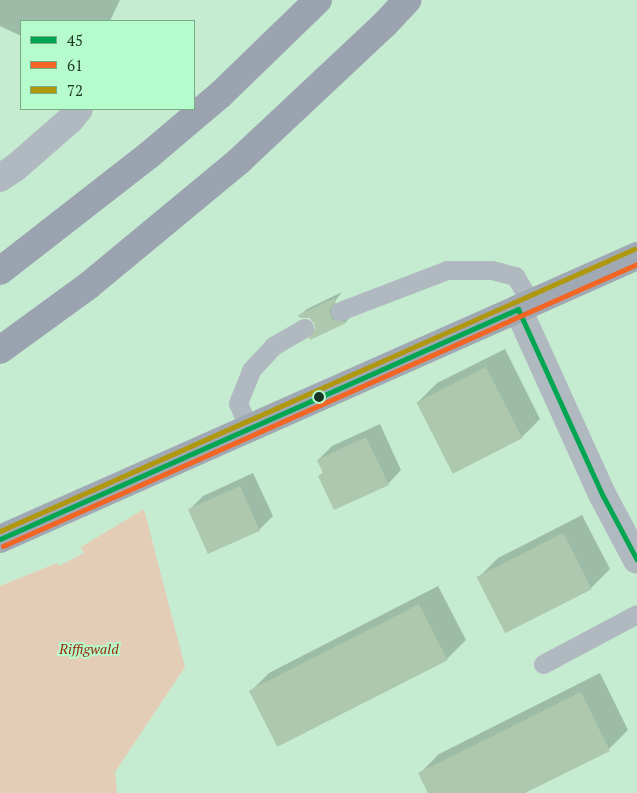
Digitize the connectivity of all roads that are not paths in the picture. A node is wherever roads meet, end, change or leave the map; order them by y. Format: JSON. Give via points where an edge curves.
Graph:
{"nodes":[{"id":1,"x":318,"y":0,"type":"edge"},
{"id":2,"x":407,"y":0,"type":"edge"},
{"id":3,"x":78,"y":110,"type":"edge"},
{"id":4,"x":0,"y":178,"type":"edge"},
{"id":5,"x":637,"y":256,"type":"edge"},
{"id":6,"x":0,"y":271,"type":"edge"},
{"id":7,"x":524,"y":306,"type":"junction"},
{"id":8,"x":340,"y":312,"type":"dead end"},
{"id":9,"x":304,"y":328,"type":"dead end"},
{"id":10,"x":0,"y":350,"type":"edge"},
{"id":11,"x":249,"y":428,"type":"junction"},
{"id":12,"x":0,"y":539,"type":"edge"},
{"id":13,"x":637,"y":560,"type":"edge"},
{"id":14,"x":637,"y":614,"type":"edge"},
{"id":15,"x":542,"y":664,"type":"dead end"}],
"edges":[{"from":1,"to":6,"type":"highway","via":[[213,100],[149,155]]},
{"from":2,"to":10,"type":"highway","via":[[239,161],[88,286]]},
{"from":3,"to":4,"type":"street"},
{"from":5,"to":7,"type":"main road"},
{"from":7,"to":8,"type":"lane","via":[[515,276],[492,270],[447,270]]},
{"from":7,"to":11,"type":"main road"},
{"from":7,"to":13,"type":"street","via":[[603,496]]},
{"from":9,"to":11,"type":"lane","via":[[273,346],[251,370],[238,403]]},
{"from":11,"to":12,"type":"main road"},
{"from":14,"to":15,"type":"lane"}]}
